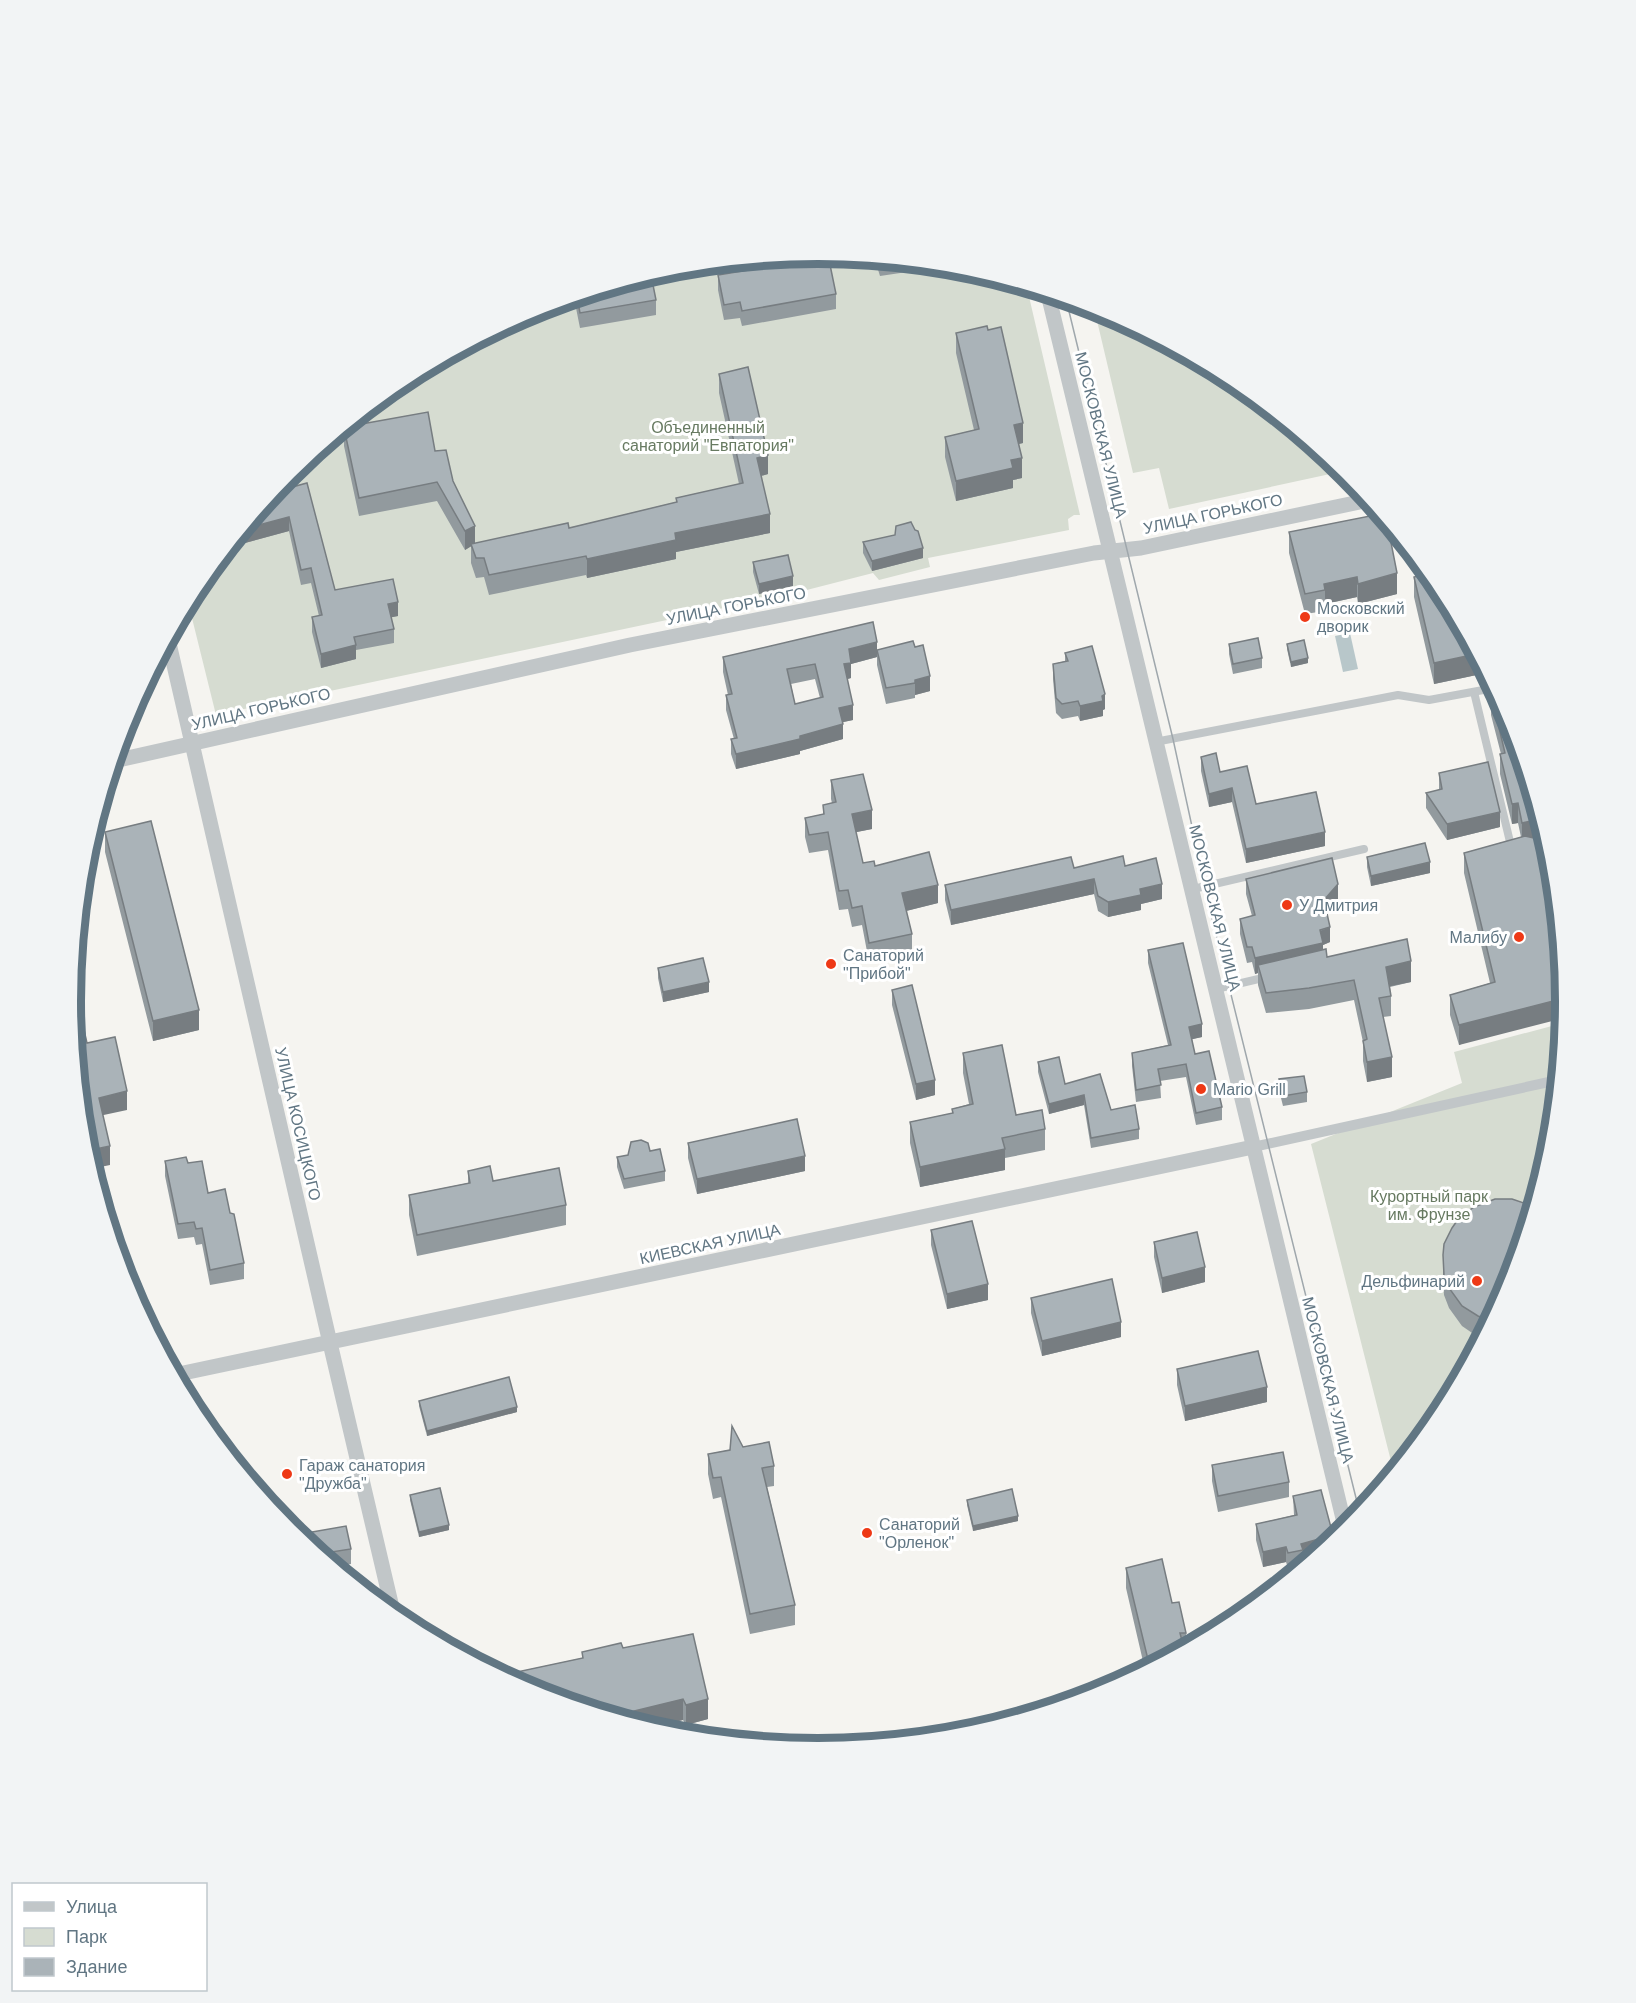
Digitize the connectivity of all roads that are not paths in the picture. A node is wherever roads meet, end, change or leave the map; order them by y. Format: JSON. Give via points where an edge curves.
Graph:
{"nodes":[{"id":1,"x":1050,"y":302,"type":"edge"},
{"id":2,"x":1359,"y":502,"type":"edge"},
{"id":3,"x":1110,"y":550,"type":"junction"},
{"id":4,"x":171,"y":650,"type":"edge"},
{"id":5,"x":1485,"y":690,"type":"edge"},
{"id":6,"x":1474,"y":692,"type":"junction"},
{"id":7,"x":1155,"y":742,"type":"junction"},
{"id":8,"x":193,"y":743,"type":"junction"},
{"id":9,"x":122,"y":759,"type":"edge"},
{"id":10,"x":1364,"y":849,"type":"dead end"},
{"id":11,"x":1521,"y":849,"type":"edge"},
{"id":12,"x":1193,"y":889,"type":"junction"},
{"id":13,"x":1277,"y":974,"type":"edge"},
{"id":14,"x":1216,"y":988,"type":"junction"},
{"id":15,"x":1550,"y":1082,"type":"edge"},
{"id":16,"x":1253,"y":1147,"type":"junction"},
{"id":17,"x":330,"y":1343,"type":"junction"},
{"id":18,"x":182,"y":1373,"type":"edge"},
{"id":19,"x":1343,"y":1519,"type":"edge"},
{"id":20,"x":390,"y":1601,"type":"edge"}],
"edges":[{"from":1,"to":3,"type":"street","name":"МОСКОВСКАЯ УЛИЦА"},
{"from":2,"to":3,"type":"street","name":"УЛИЦА ГОРЬКОГО","via":[[1141,548]]},
{"from":3,"to":7,"type":"street","name":"МОСКОВСКАЯ УЛИЦА"},
{"from":3,"to":8,"type":"street","name":"УЛИЦА ГОРЬКОГО","via":[[630,645]]},
{"from":4,"to":8,"type":"street","name":"УЛИЦА КОСИЦКОГО"},
{"from":5,"to":6,"type":"lane"},
{"from":6,"to":7,"type":"lane","via":[[1429,700],[1398,695]]},
{"from":6,"to":11,"type":"lane","via":[[1511,846]]},
{"from":7,"to":12,"type":"street","name":"МОСКОВСКАЯ УЛИЦА"},
{"from":8,"to":9,"type":"street","name":"УЛИЦА ГОРЬКОГО"},
{"from":8,"to":17,"type":"street","name":"УЛИЦА КОСИЦКОГО"},
{"from":10,"to":12,"type":"lane"},
{"from":12,"to":14,"type":"street","name":"МОСКОВСКАЯ УЛИЦА"},
{"from":13,"to":14,"type":"lane"},
{"from":14,"to":16,"type":"street","name":"МОСКОВСКАЯ УЛИЦА"},
{"from":15,"to":16,"type":"street"},
{"from":16,"to":17,"type":"street","name":"КИЕВСКАЯ УЛИЦА"},
{"from":16,"to":19,"type":"street","name":"МОСКОВСКАЯ УЛИЦА"},
{"from":17,"to":18,"type":"street","name":"КИЕВСКАЯ УЛИЦА"},
{"from":17,"to":20,"type":"street","name":"УЛИЦА КОСИЦКОГО"}]}
